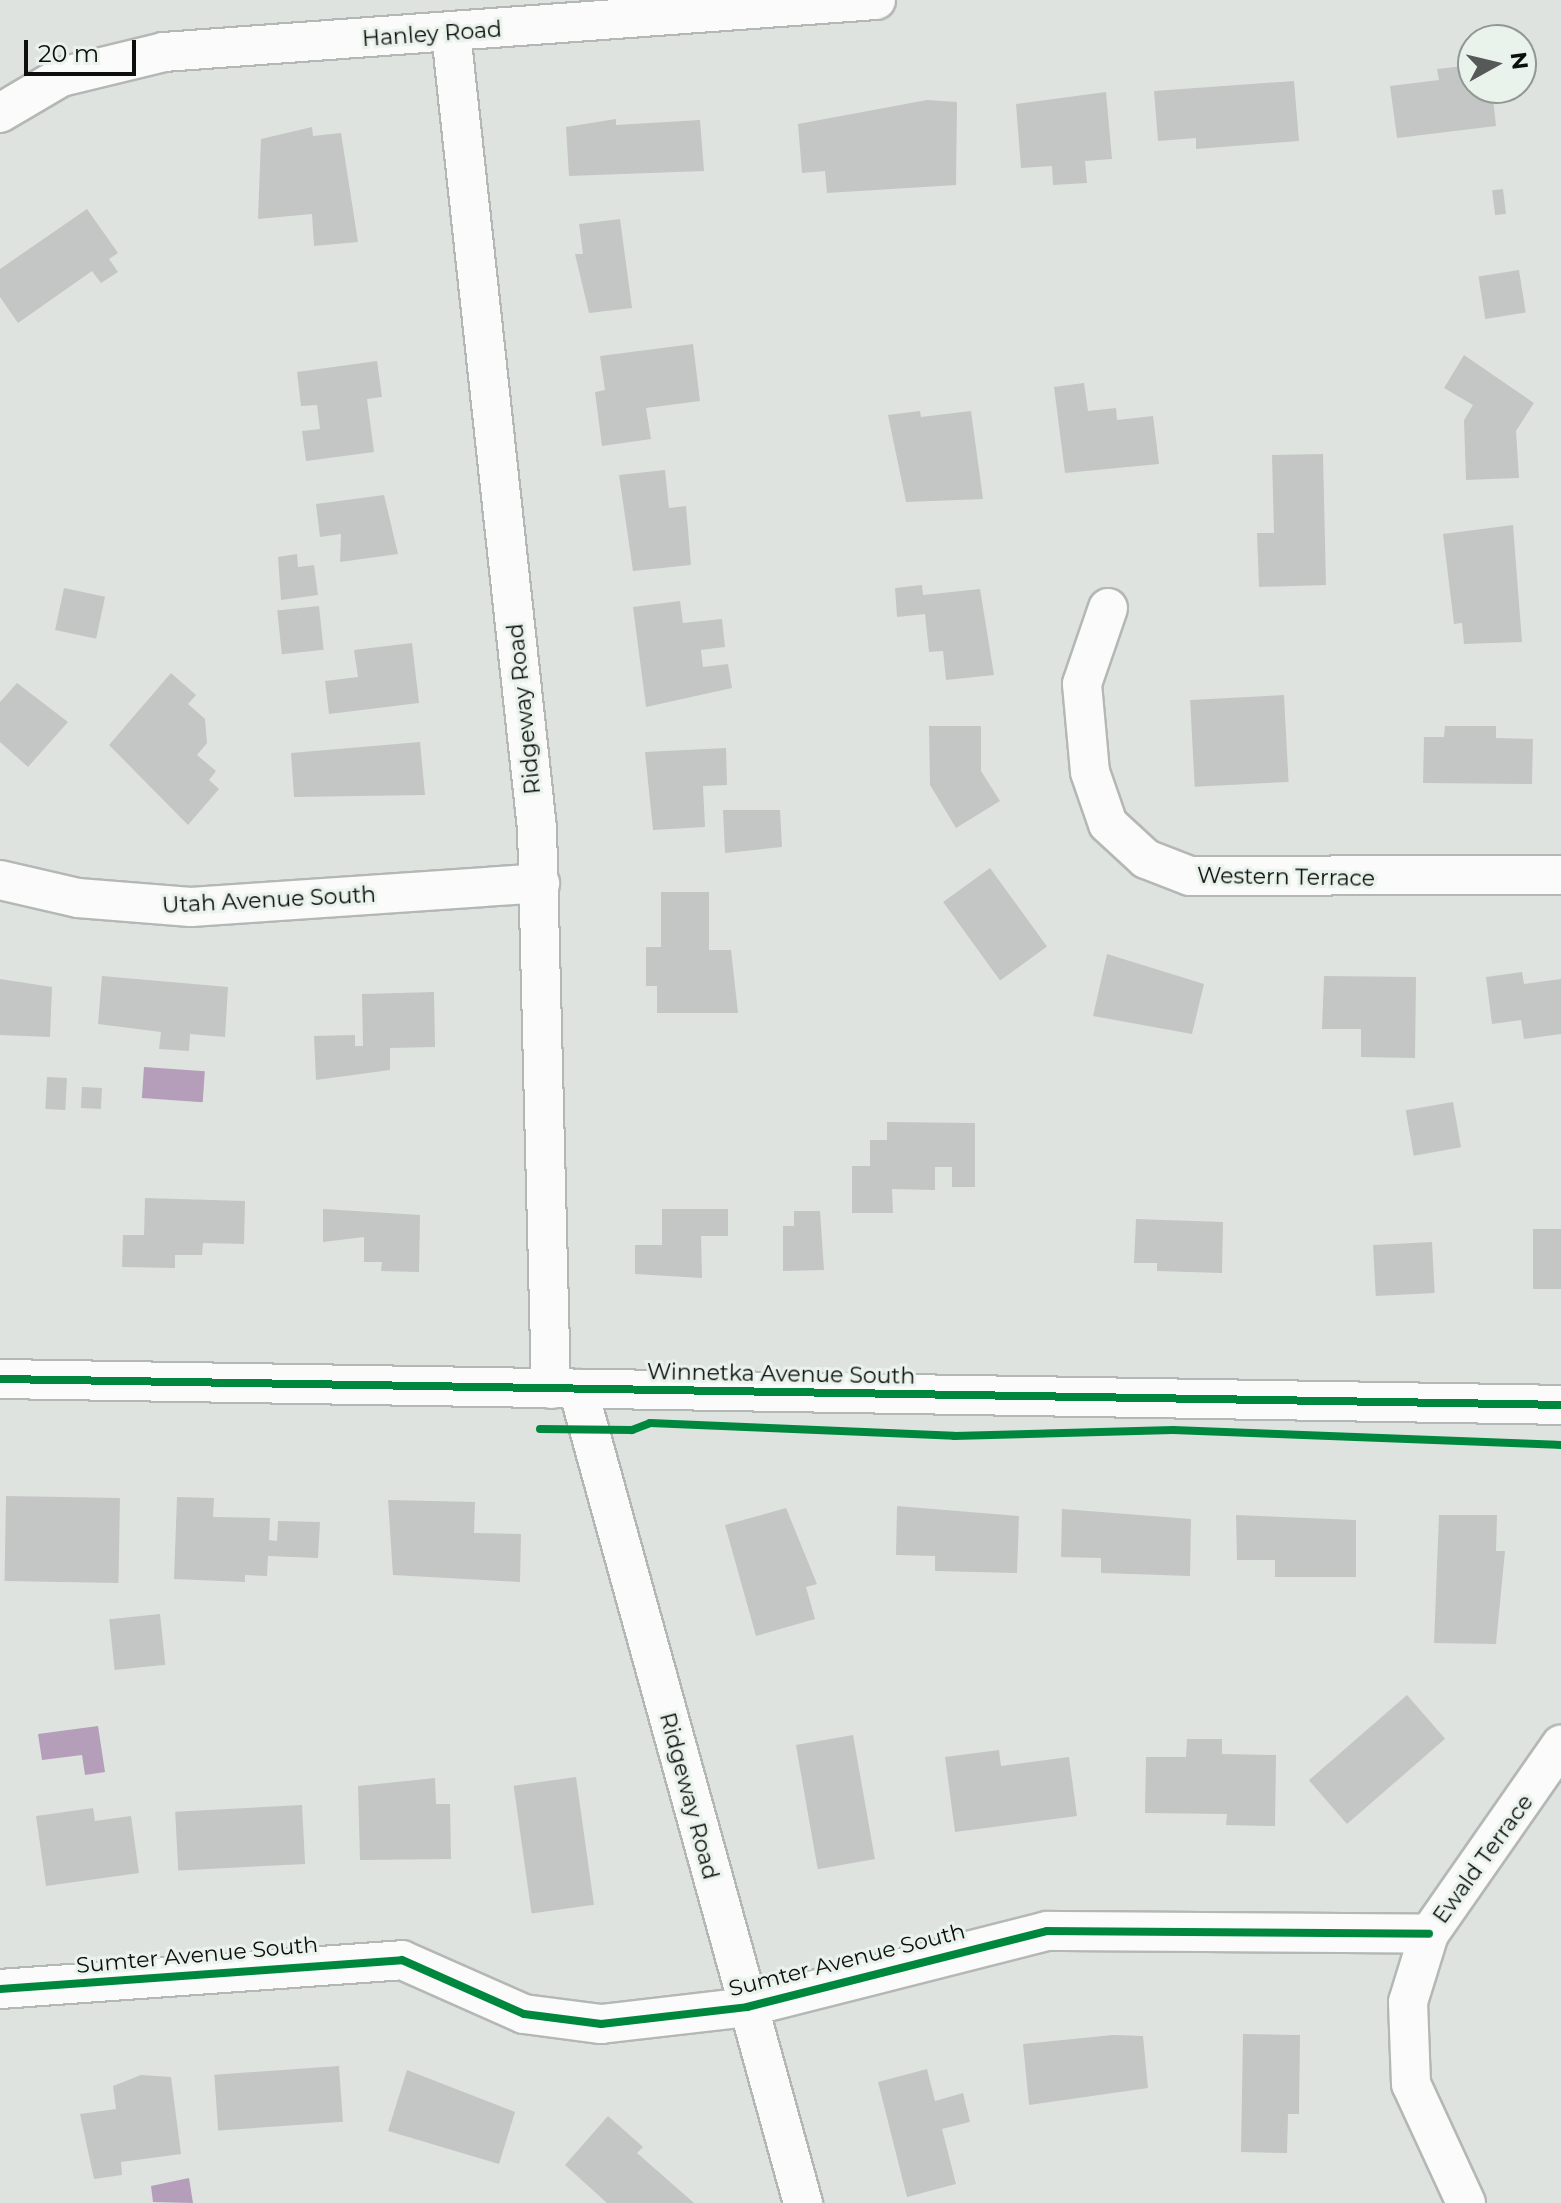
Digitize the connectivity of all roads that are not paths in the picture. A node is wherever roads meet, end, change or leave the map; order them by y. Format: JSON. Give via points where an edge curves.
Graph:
{"nodes":[{"id":1,"x":876,"y":0,"type":"edge"},
{"id":2,"x":451,"y":33,"type":"junction"},
{"id":3,"x":0,"y":113,"type":"edge"},
{"id":4,"x":1108,"y":608,"type":"dead end"},
{"id":5,"x":1561,"y":875,"type":"edge"},
{"id":6,"x":0,"y":880,"type":"edge"},
{"id":7,"x":540,"y":883,"type":"junction"},
{"id":8,"x":0,"y":1379,"type":"edge"},
{"id":9,"x":564,"y":1389,"type":"junction"},
{"id":10,"x":1561,"y":1405,"type":"edge"},
{"id":11,"x":1561,"y":1745,"type":"edge"},
{"id":12,"x":1429,"y":1934,"type":"junction"},
{"id":13,"x":0,"y":1989,"type":"edge"},
{"id":14,"x":747,"y":2007,"type":"junction"},
{"id":15,"x":803,"y":2203,"type":"edge"},
{"id":16,"x":1466,"y":2203,"type":"edge"}],
"edges":[{"from":1,"to":2,"type":"street","name":"Hanley Road"},
{"from":2,"to":3,"type":"street","name":"Hanley Road","via":[[164,52],[61,77]]},
{"from":2,"to":7,"type":"street","name":"Ridgeway Road"},
{"from":4,"to":5,"type":"street","name":"Western Terrace","via":[[1082,684],[1090,772],[1108,824],[1146,859],[1190,876]]},
{"from":6,"to":7,"type":"street","name":"Utah Avenue South","via":[[78,898],[191,907]]},
{"from":7,"to":9,"type":"street","name":"Ridgeway Road"},
{"from":8,"to":9,"type":"street","name":"Winnetka Avenue South"},
{"from":9,"to":10,"type":"street","name":"Winnetka Avenue South"},
{"from":9,"to":14,"type":"street","name":"Ridgeway Road"},
{"from":11,"to":12,"type":"street","name":"Ewald Terrace"},
{"from":12,"to":14,"type":"street","name":"Sumter Avenue South","via":[[1047,1931]]},
{"from":12,"to":16,"type":"street","name":"Ewald Terrace","via":[[1408,2002],[1406,2057],[1429,2137]]},
{"from":13,"to":14,"type":"street","name":"Sumter Avenue South","via":[[402,1960],[546,2020],[601,2024]]},
{"from":14,"to":15,"type":"street","name":"Ridgeway Road"}]}
